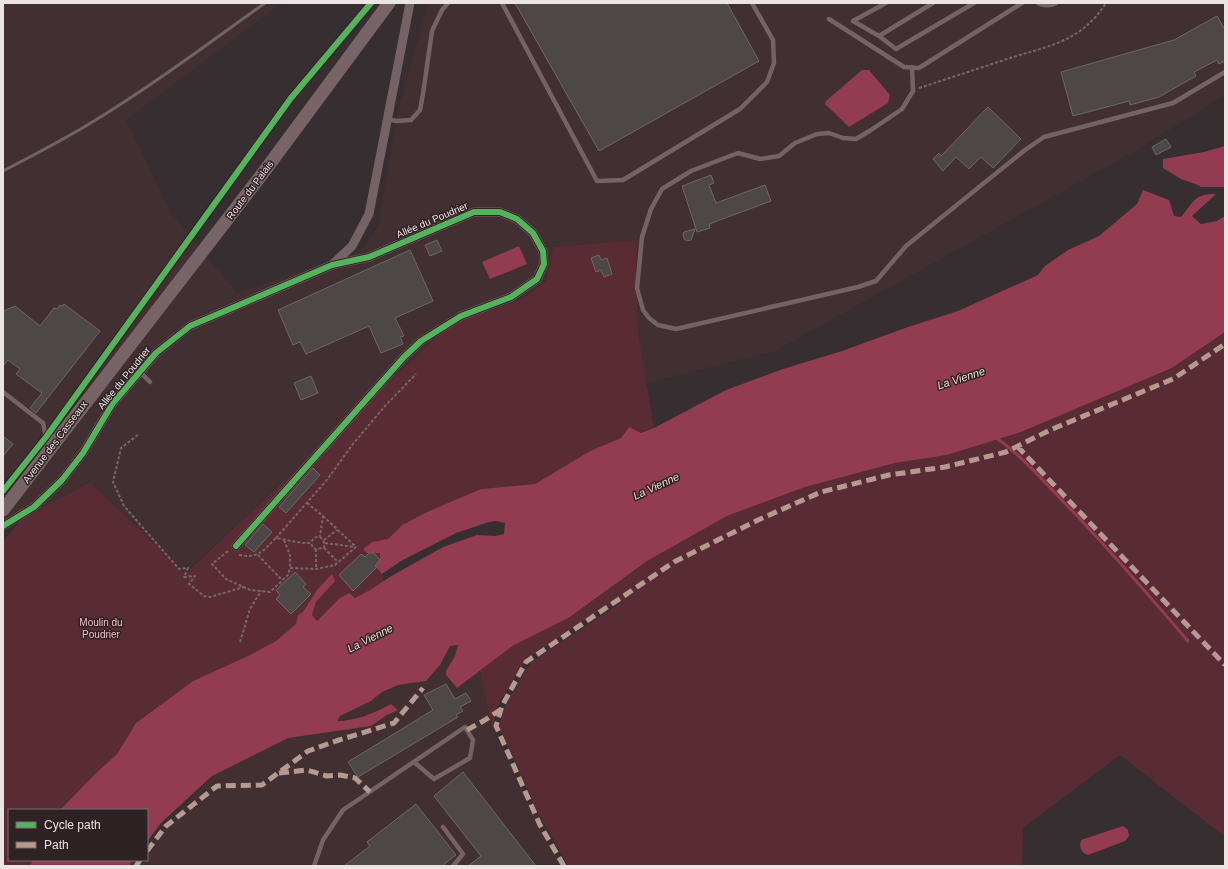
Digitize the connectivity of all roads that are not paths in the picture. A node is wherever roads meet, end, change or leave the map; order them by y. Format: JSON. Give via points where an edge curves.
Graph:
{"nodes":[{"id":1,"x":389,"y":3,"type":"edge"},
{"id":2,"x":410,"y":3,"type":"edge"},
{"id":3,"x":448,"y":3,"type":"edge"},
{"id":4,"x":502,"y":3,"type":"edge"},
{"id":5,"x":752,"y":3,"type":"edge"},
{"id":6,"x":886,"y":3,"type":"edge"},
{"id":7,"x":933,"y":3,"type":"edge"},
{"id":8,"x":974,"y":3,"type":"edge"},
{"id":9,"x":1022,"y":3,"type":"edge"},
{"id":10,"x":1038,"y":3,"type":"edge"},
{"id":11,"x":1056,"y":3,"type":"edge"},
{"id":12,"x":830,"y":19,"type":"dead end"},
{"id":13,"x":879,"y":36,"type":"junction"},
{"id":14,"x":912,"y":68,"type":"junction"},
{"id":15,"x":1225,"y":72,"type":"edge"},
{"id":16,"x":387,"y":119,"type":"junction"},
{"id":17,"x":332,"y":265,"type":"junction"},
{"id":18,"x":140,"y":372,"type":"junction"},
{"id":19,"x":107,"y":375,"type":"joint"},
{"id":20,"x":150,"y":382,"type":"dead end"},
{"id":21,"x":3,"y":392,"type":"edge"},
{"id":22,"x":59,"y":436,"type":"junction"},
{"id":23,"x":3,"y":510,"type":"edge"},
{"id":24,"x":3,"y":526,"type":"edge"},
{"id":25,"x":236,"y":546,"type":"road end"},
{"id":26,"x":414,"y":762,"type":"junction"},
{"id":27,"x":444,"y":827,"type":"dead end"},
{"id":28,"x":314,"y":866,"type":"edge"},
{"id":29,"x":455,"y":866,"type":"edge"}],
"edges":[{"from":1,"to":19,"type":"main road","name":"Route du Palais"},
{"from":2,"to":16,"type":"street"},
{"from":3,"to":16,"type":"lane","via":[[432,31],[420,110],[411,120]]},
{"from":4,"to":5,"type":"lane","via":[[597,181],[623,180],[740,109],[767,82],[774,63],[773,40]]},
{"from":6,"to":13,"type":"lane","via":[[853,21]]},
{"from":7,"to":13,"type":"lane"},
{"from":8,"to":13,"type":"lane","via":[[896,49]]},
{"from":9,"to":14,"type":"lane","via":[[919,68]]},
{"from":10,"to":11,"type":"lane"},
{"from":12,"to":14,"type":"lane","via":[[904,67]]},
{"from":14,"to":15,"type":"lane","via":[[913,91],[902,109],[856,139],[829,133],[817,134],[795,143],[779,156],[760,159],[738,153],[691,171],[662,189],[651,209],[642,237],[637,288],[643,310],[649,318],[658,325],[676,329],[876,281],[906,246],[1024,150],[1044,137],[1173,103]]},
{"from":16,"to":17,"type":"street","via":[[369,214],[352,246]]},
{"from":17,"to":18,"type":"street","name":"Allée du Poudrier","via":[[190,326],[156,353]]},
{"from":17,"to":25,"type":"street","name":"Allée du Poudrier","via":[[369,257],[474,212],[500,212],[517,219],[533,233],[543,251],[544,264],[537,279],[511,297],[461,316],[421,341]]},
{"from":18,"to":20,"type":"lane"},
{"from":18,"to":24,"type":"street","name":"Allée du Poudrier","via":[[113,403],[83,453],[62,480],[34,507]]},
{"from":19,"to":22,"type":"main road","name":"Avenue des Casseaux"},
{"from":21,"to":22,"type":"lane","via":[[43,422],[46,436]]},
{"from":22,"to":23,"type":"main road","name":"Avenue des Casseaux"},
{"from":26,"to":26,"type":"lane","via":[[434,779],[470,758],[473,740],[465,727]]},
{"from":26,"to":28,"type":"lane","via":[[343,810],[323,840]]},
{"from":27,"to":29,"type":"lane","via":[[463,854]]}]}
